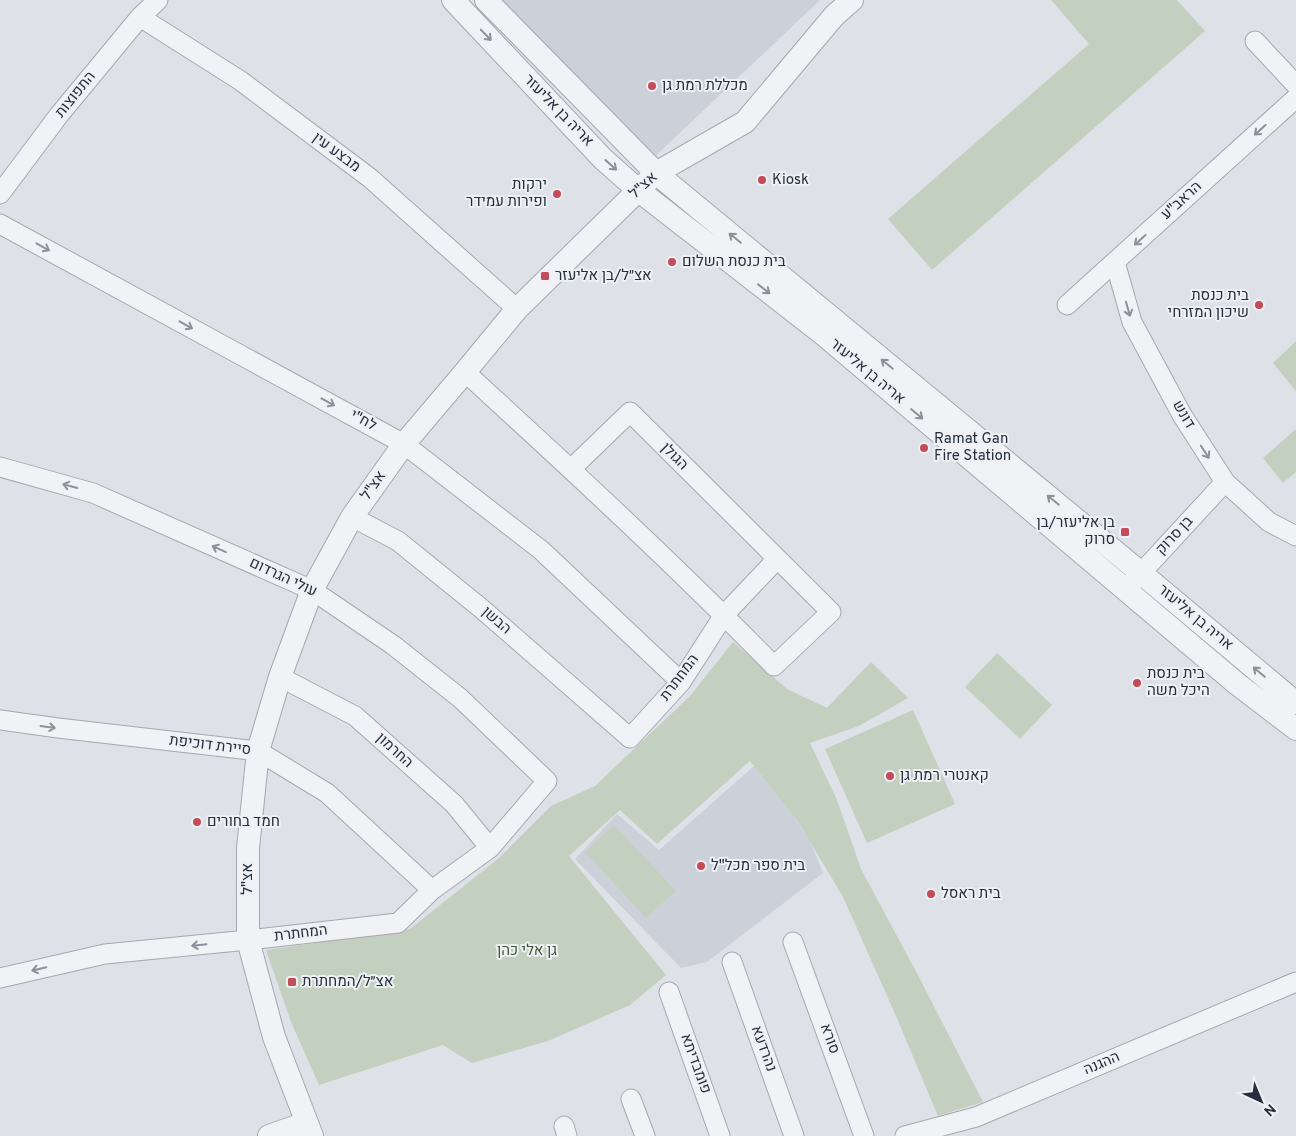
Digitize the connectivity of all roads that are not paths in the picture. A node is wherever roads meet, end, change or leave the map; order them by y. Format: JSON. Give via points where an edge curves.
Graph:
{"nodes":[{"id":1,"x":158,"y":0,"type":"edge"},
{"id":2,"x":452,"y":0,"type":"edge"},
{"id":3,"x":486,"y":0,"type":"edge"},
{"id":4,"x":852,"y":0,"type":"edge"},
{"id":5,"x":140,"y":17,"type":"junction"},
{"id":6,"x":1255,"y":41,"type":"dead end"},
{"id":7,"x":1296,"y":85,"type":"edge"},
{"id":8,"x":1296,"y":98,"type":"edge"},
{"id":9,"x":656,"y":174,"type":"junction"},
{"id":10,"x":638,"y":190,"type":"junction"},
{"id":11,"x":0,"y":194,"type":"edge"},
{"id":12,"x":0,"y":224,"type":"edge"},
{"id":13,"x":1115,"y":262,"type":"junction"},
{"id":14,"x":1067,"y":305,"type":"dead end"},
{"id":15,"x":517,"y":309,"type":"junction"},
{"id":16,"x":465,"y":372,"type":"junction"},
{"id":17,"x":404,"y":444,"type":"junction"},
{"id":18,"x":0,"y":467,"type":"edge"},
{"id":19,"x":571,"y":469,"type":"junction"},
{"id":20,"x":1225,"y":482,"type":"junction"},
{"id":21,"x":352,"y":517,"type":"junction"},
{"id":22,"x":1296,"y":536,"type":"edge"},
{"id":23,"x":777,"y":559,"type":"junction"},
{"id":24,"x":1141,"y":573,"type":"junction"},
{"id":25,"x":1125,"y":589,"type":"junction"},
{"id":26,"x":312,"y":590,"type":"junction"},
{"id":27,"x":724,"y":615,"type":"junction"},
{"id":28,"x":280,"y":677,"type":"junction"},
{"id":29,"x":681,"y":682,"type":"junction"},
{"id":30,"x":1296,"y":703,"type":"edge"},
{"id":31,"x":0,"y":720,"type":"edge"},
{"id":32,"x":1296,"y":729,"type":"edge"},
{"id":33,"x":630,"y":738,"type":"joint"},
{"id":34,"x":258,"y":751,"type":"junction"},
{"id":35,"x":547,"y":781,"type":"joint"},
{"id":36,"x":490,"y":848,"type":"junction"},
{"id":37,"x":432,"y":890,"type":"junction"},
{"id":38,"x":248,"y":940,"type":"junction"},
{"id":39,"x":793,"y":942,"type":"dead end"},
{"id":40,"x":732,"y":962,"type":"dead end"},
{"id":41,"x":0,"y":978,"type":"edge"},
{"id":42,"x":1296,"y":982,"type":"edge"},
{"id":43,"x":669,"y":992,"type":"dead end"},
{"id":44,"x":631,"y":1099,"type":"dead end"},
{"id":45,"x":309,"y":1129,"type":"edge"},
{"id":46,"x":269,"y":1136,"type":"edge"},
{"id":47,"x":645,"y":1136,"type":"edge"},
{"id":48,"x":720,"y":1136,"type":"edge"},
{"id":49,"x":794,"y":1136,"type":"edge"},
{"id":50,"x":864,"y":1136,"type":"edge"},
{"id":51,"x":905,"y":1136,"type":"edge"}],
"edges":[{"from":1,"to":5,"type":"street","name":"התפוצות"},
{"from":2,"to":10,"type":"street","name":"אריה בן אליעזר","one_way":true,"via":[[603,159]]},
{"from":3,"to":9,"type":"street","name":"אריה בן אליעזר"},
{"from":4,"to":9,"type":"street","name":"אצ\"ל","via":[[834,16],[745,122]]},
{"from":5,"to":11,"type":"street","name":"התפוצות"},
{"from":5,"to":15,"type":"street","name":"מבצע עין","via":[[241,81],[370,178]]},
{"from":6,"to":7,"type":"street"},
{"from":8,"to":13,"type":"street","name":"הראב\"ע","one_way":true},
{"from":9,"to":10,"type":"street","name":"אצ\"ל"},
{"from":24,"to":9,"type":"street","name":"אריה בן אליעזר","one_way":true},
{"from":10,"to":15,"type":"street","name":"אצ\"ל"},
{"from":10,"to":25,"type":"street","name":"אריה בן אליעזר","one_way":true,"via":[[823,334]]},
{"from":12,"to":17,"type":"street","name":"לח\"י","one_way":true},
{"from":13,"to":14,"type":"street","name":"הראב\"ע"},
{"from":13,"to":20,"type":"street","name":"דונש","one_way":true,"via":[[1132,322],[1182,415]]},
{"from":15,"to":16,"type":"street","name":"אצ\"ל"},
{"from":16,"to":17,"type":"street","name":"אצ\"ל"},
{"from":16,"to":19,"type":"street"},
{"from":17,"to":21,"type":"street","name":"אצ\"ל"},
{"from":17,"to":29,"type":"street","name":"לח\"י","via":[[541,550]]},
{"from":26,"to":18,"type":"street","name":"עולי הגרדום","one_way":true,"via":[[93,493]]},
{"from":19,"to":23,"type":"street","name":"הגולן","via":[[630,412]]},
{"from":19,"to":27,"type":"street"},
{"from":20,"to":22,"type":"street","name":"דונש","via":[[1269,522]]},
{"from":20,"to":24,"type":"street","name":"בן סרוק"},
{"from":21,"to":26,"type":"street","name":"אצ\"ל"},
{"from":21,"to":33,"type":"street","name":"הבשן","via":[[398,540]]},
{"from":23,"to":27,"type":"street"},
{"from":23,"to":27,"type":"street","name":"הגולן","via":[[830,612],[774,666]]},
{"from":24,"to":25,"type":"street","name":"בן סרוק"},
{"from":30,"to":24,"type":"street","name":"אריה בן אליעזר","one_way":true},
{"from":25,"to":32,"type":"street","name":"אריה בן אליעזר"},
{"from":26,"to":28,"type":"street","name":"אצ\"ל"},
{"from":26,"to":35,"type":"street","name":"עולי הגרדום","via":[[393,646],[460,698]]},
{"from":27,"to":29,"type":"street","name":"המחתרת"},
{"from":28,"to":34,"type":"street","name":"אצ\"ל"},
{"from":28,"to":36,"type":"street","name":"החרמון","via":[[355,716],[454,804]]},
{"from":29,"to":33,"type":"street","name":"המחתרת"},
{"from":31,"to":34,"type":"street","name":"סיירת דוכיפת","one_way":true},
{"from":34,"to":37,"type":"street","name":"סיירת דוכיפת","via":[[327,793]]},
{"from":34,"to":38,"type":"street","name":"אצ\"ל","via":[[248,848]]},
{"from":35,"to":36,"type":"street","name":"המחתרת"},
{"from":36,"to":37,"type":"street","name":"המחתרת"},
{"from":37,"to":38,"type":"street","name":"המחתרת","via":[[398,922]]},
{"from":38,"to":41,"type":"street","name":"המחתרת","one_way":true,"via":[[105,954]]},
{"from":38,"to":45,"type":"street","name":"אצ\"ל","via":[[274,1037]]},
{"from":39,"to":50,"type":"street","name":"סורא"},
{"from":40,"to":49,"type":"street","name":"נהרדעא"},
{"from":42,"to":51,"type":"street","name":"ההגנה","via":[[976,1117]]},
{"from":43,"to":48,"type":"street","name":"פומבדיתא"},
{"from":44,"to":47,"type":"street"},
{"from":45,"to":46,"type":"street"}]}
